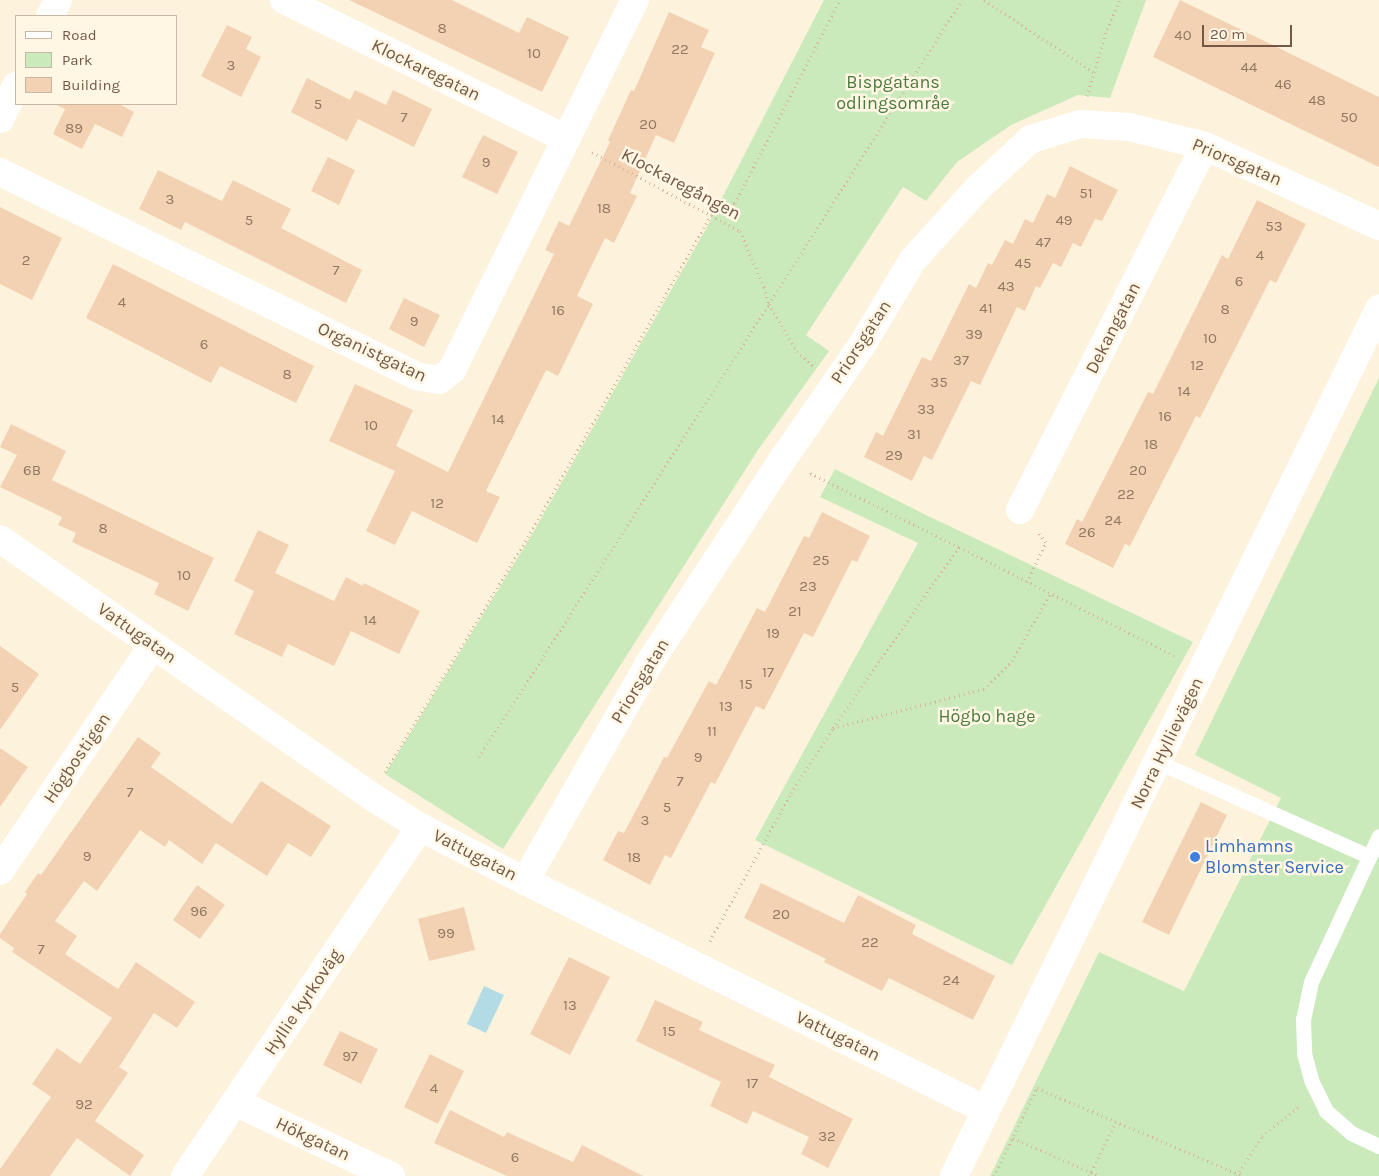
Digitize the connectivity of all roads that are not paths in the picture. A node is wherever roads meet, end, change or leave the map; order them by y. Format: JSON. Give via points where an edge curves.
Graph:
{"nodes":[{"id":1,"x":58,"y":0,"type":"edge"},
{"id":2,"x":284,"y":0,"type":"edge"},
{"id":3,"x":635,"y":0,"type":"edge"},
{"id":4,"x":50,"y":15,"type":"edge"},
{"id":5,"x":15,"y":88,"type":"edge"},
{"id":6,"x":0,"y":119,"type":"edge"},
{"id":7,"x":567,"y":139,"type":"junction"},
{"id":8,"x":1206,"y":146,"type":"junction"},
{"id":9,"x":0,"y":172,"type":"edge"},
{"id":10,"x":1379,"y":226,"type":"edge"},
{"id":11,"x":1379,"y":309,"type":"edge"},
{"id":12,"x":1020,"y":510,"type":"road end"},
{"id":13,"x":0,"y":540,"type":"edge"},
{"id":14,"x":153,"y":644,"type":"junction"},
{"id":15,"x":1158,"y":762,"type":"junction"},
{"id":16,"x":420,"y":827,"type":"junction"},
{"id":17,"x":1379,"y":836,"type":"edge"},
{"id":18,"x":1368,"y":856,"type":"junction"},
{"id":19,"x":0,"y":871,"type":"edge"},
{"id":20,"x":525,"y":882,"type":"junction"},
{"id":21,"x":235,"y":1102,"type":"junction"},
{"id":22,"x":986,"y":1110,"type":"junction"},
{"id":23,"x":1379,"y":1146,"type":"edge"},
{"id":24,"x":185,"y":1176,"type":"edge"},
{"id":25,"x":391,"y":1176,"type":"edge"},
{"id":26,"x":954,"y":1176,"type":"edge"}],
"edges":[{"from":1,"to":4,"type":"street"},
{"from":2,"to":7,"type":"street","name":"Klockaregatan"},
{"from":3,"to":7,"type":"street","name":"Organistgatan"},
{"from":5,"to":6,"type":"street"},
{"from":7,"to":9,"type":"street","name":"Organistgatan","via":[[452,370],[439,380],[416,376]]},
{"from":8,"to":10,"type":"street","name":"Priorsgatan"},
{"from":8,"to":12,"type":"street","name":"Dekangatan"},
{"from":8,"to":20,"type":"street","name":"Priorsgatan","via":[[1129,127],[1080,124],[1031,139],[978,188],[912,261],[862,345],[782,459],[648,665]]},
{"from":11,"to":15,"type":"street","name":"Norra Hyllievägen"},
{"from":13,"to":14,"type":"street","name":"Vattugatan"},
{"from":14,"to":16,"type":"street","name":"Vattugatan"},
{"from":14,"to":19,"type":"street","name":"Högbostigen"},
{"from":15,"to":18,"type":"lane"},
{"from":15,"to":22,"type":"street","name":"Norra Hyllievägen"},
{"from":16,"to":20,"type":"street","name":"Vattugatan"},
{"from":16,"to":21,"type":"street","name":"Hyllie kyrkoväg"},
{"from":17,"to":18,"type":"lane"},
{"from":18,"to":23,"type":"lane","via":[[1311,982],[1303,1019],[1304,1053],[1312,1082],[1326,1111],[1351,1133]]},
{"from":20,"to":22,"type":"street","name":"Vattugatan"},
{"from":21,"to":24,"type":"street","name":"Hyllie kyrkoväg"},
{"from":21,"to":25,"type":"street","name":"Hökgatan"},
{"from":22,"to":26,"type":"street","name":"Norra Hyllievägen"}]}
